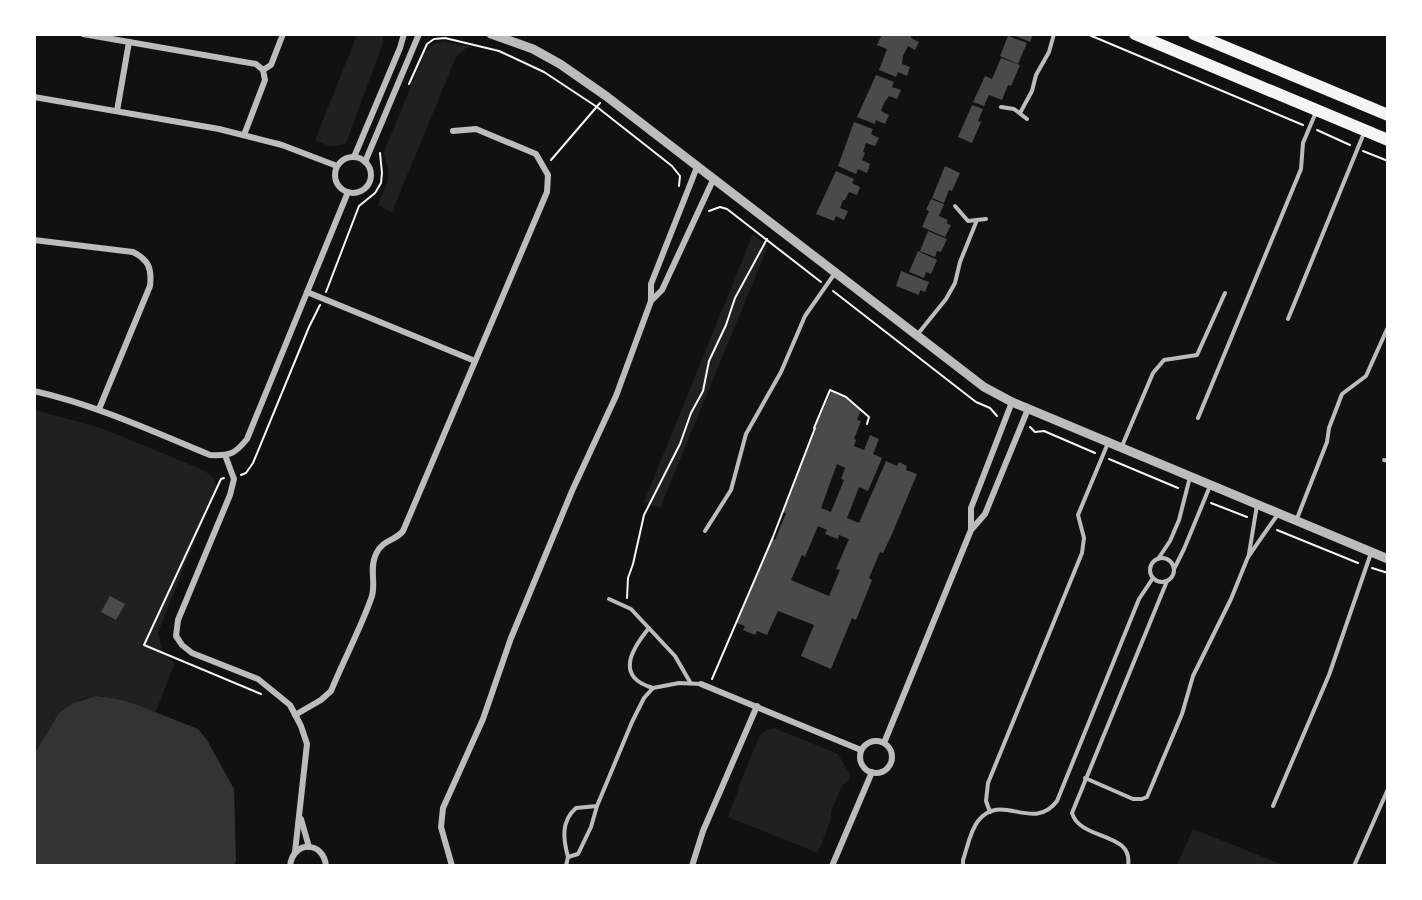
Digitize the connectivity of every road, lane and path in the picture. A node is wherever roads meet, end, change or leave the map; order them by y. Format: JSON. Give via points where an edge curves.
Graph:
{"nodes":[{"id":1,"x":83,"y":34,"type":"edge"},
{"id":2,"x":284,"y":34,"type":"edge"},
{"id":3,"x":404,"y":34,"type":"edge"},
{"id":4,"x":419,"y":34,"type":"edge"},
{"id":5,"x":491,"y":34,"type":"edge"},
{"id":6,"x":1054,"y":34,"type":"edge"},
{"id":7,"x":1087,"y":34,"type":"edge"},
{"id":8,"x":1135,"y":34,"type":"edge"},
{"id":9,"x":1194,"y":34,"type":"edge"},
{"id":10,"x":428,"y":36,"type":"dead end"},
{"id":11,"x":432,"y":40,"type":"junction"},
{"id":12,"x":129,"y":42,"type":"junction"},
{"id":13,"x":263,"y":70,"type":"junction"},
{"id":14,"x":406,"y":91,"type":"dead end"},
{"id":15,"x":606,"y":96,"type":"junction"},
{"id":16,"x":34,"y":97,"type":"edge"},
{"id":17,"x":597,"y":107,"type":"junction"},
{"id":18,"x":1001,"y":107,"type":"dead end"},
{"id":19,"x":117,"y":111,"type":"junction"},
{"id":20,"x":1317,"y":111,"type":"junction"},
{"id":21,"x":1020,"y":113,"type":"junction"},
{"id":22,"x":1388,"y":116,"type":"edge"},
{"id":23,"x":1027,"y":119,"type":"dead end"},
{"id":24,"x":1310,"y":128,"type":"junction"},
{"id":25,"x":453,"y":131,"type":"dead end"},
{"id":26,"x":1365,"y":131,"type":"junction"},
{"id":27,"x":244,"y":135,"type":"junction"},
{"id":28,"x":1388,"y":140,"type":"edge"},
{"id":29,"x":1358,"y":148,"type":"junction"},
{"id":30,"x":380,"y":150,"type":"dead end"},
{"id":31,"x":354,"y":157,"type":"junction"},
{"id":32,"x":1388,"y":161,"type":"edge"},
{"id":33,"x":365,"y":162,"type":"junction"},
{"id":34,"x":543,"y":163,"type":"junction"},
{"id":35,"x":337,"y":166,"type":"junction"},
{"id":36,"x":697,"y":167,"type":"junction"},
{"id":37,"x":713,"y":180,"type":"junction"},
{"id":38,"x":679,"y":187,"type":"dead end"},
{"id":39,"x":348,"y":192,"type":"junction"},
{"id":40,"x":955,"y":206,"type":"dead end"},
{"id":41,"x":706,"y":214,"type":"dead end"},
{"id":42,"x":986,"y":219,"type":"dead end"},
{"id":43,"x":977,"y":220,"type":"junction"},
{"id":44,"x":767,"y":239,"type":"junction"},
{"id":45,"x":34,"y":240,"type":"edge"},
{"id":46,"x":836,"y":273,"type":"junction"},
{"id":47,"x":826,"y":286,"type":"junction"},
{"id":48,"x":307,"y":292,"type":"junction"},
{"id":49,"x":1225,"y":293,"type":"dead end"},
{"id":50,"x":324,"y":298,"type":"junction"},
{"id":51,"x":651,"y":301,"type":"junction"},
{"id":52,"x":1288,"y":319,"type":"dead end"},
{"id":53,"x":1388,"y":327,"type":"edge"},
{"id":54,"x":916,"y":336,"type":"junction"},
{"id":55,"x":475,"y":362,"type":"junction"},
{"id":56,"x":34,"y":391,"type":"edge"},
{"id":57,"x":1012,"y":402,"type":"junction"},
{"id":58,"x":99,"y":409,"type":"junction"},
{"id":59,"x":1028,"y":409,"type":"junction"},
{"id":60,"x":1000,"y":416,"type":"dead end"},
{"id":61,"x":1198,"y":418,"type":"dead end"},
{"id":62,"x":867,"y":424,"type":"dead end"},
{"id":63,"x":1108,"y":442,"type":"junction"},
{"id":64,"x":1122,"y":448,"type":"junction"},
{"id":65,"x":225,"y":455,"type":"junction"},
{"id":66,"x":1190,"y":476,"type":"junction"},
{"id":67,"x":233,"y":477,"type":"junction"},
{"id":68,"x":1210,"y":485,"type":"junction"},
{"id":69,"x":1210,"y":502,"type":"dead end"},
{"id":70,"x":1257,"y":504,"type":"junction"},
{"id":71,"x":1278,"y":513,"type":"junction"},
{"id":72,"x":1252,"y":519,"type":"dead end"},
{"id":73,"x":1296,"y":521,"type":"junction"},
{"id":74,"x":1272,"y":528,"type":"dead end"},
{"id":75,"x":971,"y":530,"type":"junction"},
{"id":76,"x":705,"y":531,"type":"dead end"},
{"id":77,"x":1371,"y":552,"type":"junction"},
{"id":78,"x":1248,"y":557,"type":"junction"},
{"id":79,"x":1158,"y":559,"type":"junction"},
{"id":80,"x":1388,"y":559,"type":"edge"},
{"id":81,"x":1367,"y":566,"type":"junction"},
{"id":82,"x":1174,"y":569,"type":"junction"},
{"id":83,"x":1388,"y":573,"type":"edge"},
{"id":84,"x":1153,"y":578,"type":"junction"},
{"id":85,"x":1167,"y":581,"type":"junction"},
{"id":86,"x":609,"y":599,"type":"dead end"},
{"id":87,"x":623,"y":606,"type":"junction"},
{"id":88,"x":649,"y":627,"type":"junction"},
{"id":89,"x":690,"y":682,"type":"junction"},
{"id":90,"x":705,"y":685,"type":"junction"},
{"id":91,"x":652,"y":688,"type":"junction"},
{"id":92,"x":263,"y":694,"type":"dead end"},
{"id":93,"x":757,"y":706,"type":"junction"},
{"id":94,"x":296,"y":715,"type":"junction"},
{"id":95,"x":884,"y":743,"type":"junction"},
{"id":96,"x":861,"y":750,"type":"junction"},
{"id":97,"x":872,"y":772,"type":"junction"},
{"id":98,"x":1085,"y":778,"type":"junction"},
{"id":99,"x":1388,"y":789,"type":"edge"},
{"id":100,"x":597,"y":806,"type":"junction"},
{"id":101,"x":1273,"y":806,"type":"dead end"},
{"id":102,"x":990,"y":812,"type":"junction"},
{"id":103,"x":300,"y":815,"type":"junction"},
{"id":104,"x":309,"y":847,"type":"junction"},
{"id":105,"x":295,"y":852,"type":"junction"},
{"id":106,"x":568,"y":857,"type":"junction"},
{"id":107,"x":290,"y":866,"type":"edge"},
{"id":108,"x":326,"y":866,"type":"edge"},
{"id":109,"x":452,"y":866,"type":"edge"},
{"id":110,"x":566,"y":866,"type":"edge"},
{"id":111,"x":693,"y":866,"type":"edge"},
{"id":112,"x":832,"y":866,"type":"edge"},
{"id":113,"x":963,"y":866,"type":"edge"},
{"id":114,"x":1128,"y":866,"type":"edge"},
{"id":115,"x":1354,"y":866,"type":"edge"}],
"edges":[{"from":1,"to":12,"type":"street"},
{"from":2,"to":13,"type":"street","via":[[270,65]]},
{"from":3,"to":31,"type":"street"},
{"from":4,"to":33,"type":"street"},
{"from":5,"to":15,"type":"street","via":[[560,64]]},
{"from":6,"to":21,"type":"lane"},
{"from":7,"to":24,"type":"path"},
{"from":8,"to":20,"type":"main road"},
{"from":9,"to":22,"type":"main road"},
{"from":10,"to":11,"type":"path"},
{"from":11,"to":14,"type":"path"},
{"from":11,"to":17,"type":"path","via":[[445,38],[514,57]]},
{"from":12,"to":13,"type":"street","via":[[256,64]]},
{"from":12,"to":19,"type":"street"},
{"from":13,"to":27,"type":"street","via":[[265,80]]},
{"from":15,"to":17,"type":"path"},
{"from":15,"to":36,"type":"street"},
{"from":16,"to":19,"type":"street"},
{"from":17,"to":34,"type":"path","via":[[550,162]]},
{"from":17,"to":38,"type":"path","via":[[672,166],[680,176]]},
{"from":18,"to":21,"type":"lane"},
{"from":19,"to":27,"type":"street"},
{"from":20,"to":24,"type":"lane"},
{"from":20,"to":26,"type":"main road"},
{"from":21,"to":23,"type":"lane"},
{"from":24,"to":29,"type":"path"},
{"from":24,"to":61,"type":"lane","via":[[1303,143],[1300,169]]},
{"from":25,"to":34,"type":"street","via":[[476,129],[536,153]]},
{"from":26,"to":28,"type":"main road"},
{"from":26,"to":29,"type":"lane"},
{"from":27,"to":35,"type":"street","via":[[282,144]]},
{"from":29,"to":32,"type":"path"},
{"from":29,"to":52,"type":"lane"},
{"from":30,"to":50,"type":"path","via":[[381,183],[359,206]]},
{"from":31,"to":33,"type":"street"},
{"from":31,"to":35,"type":"street"},
{"from":33,"to":39,"type":"street","via":[[371,172],[369,184],[360,192]]},
{"from":34,"to":55,"type":"street","via":[[548,175],[547,192]]},
{"from":35,"to":39,"type":"street","via":[[336,182]]},
{"from":36,"to":37,"type":"street"},
{"from":36,"to":51,"type":"street","via":[[651,284]]},
{"from":37,"to":46,"type":"street"},
{"from":37,"to":51,"type":"street","via":[[662,290]]},
{"from":39,"to":48,"type":"street"},
{"from":40,"to":43,"type":"lane","via":[[968,221]]},
{"from":41,"to":44,"type":"path","via":[[714,208],[727,209]]},
{"from":42,"to":43,"type":"lane"},
{"from":43,"to":54,"type":"lane","via":[[955,283]]},
{"from":44,"to":47,"type":"path"},
{"from":44,"to":87,"type":"path","via":[[735,298],[710,361],[703,391],[644,515],[628,578],[629,595]]},
{"from":45,"to":58,"type":"street","via":[[133,252],[145,258],[152,272],[150,286]]},
{"from":46,"to":47,"type":"lane"},
{"from":46,"to":54,"type":"street"},
{"from":47,"to":60,"type":"path","via":[[976,402]]},
{"from":47,"to":76,"type":"lane","via":[[805,316],[782,372],[746,434],[731,490]]},
{"from":48,"to":50,"type":"street"},
{"from":48,"to":65,"type":"street","via":[[247,439],[238,451]]},
{"from":49,"to":64,"type":"lane","via":[[1197,355],[1164,360],[1153,373]]},
{"from":50,"to":55,"type":"street"},
{"from":50,"to":67,"type":"path","via":[[253,464]]},
{"from":51,"to":109,"type":"street","via":[[616,396],[511,638],[483,719],[443,808],[441,827]]},
{"from":53,"to":73,"type":"lane","via":[[1366,376],[1342,394]]},
{"from":54,"to":57,"type":"street","via":[[984,387]]},
{"from":55,"to":94,"type":"street","via":[[403,531],[385,541],[376,553],[372,564],[373,593],[331,691]]},
{"from":56,"to":58,"type":"street"},
{"from":57,"to":59,"type":"street"},
{"from":57,"to":75,"type":"street","via":[[971,508]]},
{"from":58,"to":65,"type":"street","via":[[210,455]]},
{"from":59,"to":63,"type":"street"},
{"from":59,"to":75,"type":"street","via":[[985,514]]},
{"from":62,"to":90,"type":"path","via":[[869,417],[846,397],[830,390],[773,537]]},
{"from":63,"to":64,"type":"street"},
{"from":63,"to":102,"type":"lane","via":[[1078,515],[1084,538],[1082,553],[988,783]]},
{"from":64,"to":66,"type":"street"},
{"from":65,"to":67,"type":"street"},
{"from":66,"to":68,"type":"street"},
{"from":66,"to":79,"type":"lane","via":[[1179,520]]},
{"from":67,"to":92,"type":"path","via":[[221,479],[144,645]]},
{"from":67,"to":94,"type":"street","via":[[231,495],[178,620],[176,636],[192,653],[258,679],[290,705]]},
{"from":68,"to":70,"type":"street"},
{"from":68,"to":82,"type":"lane"},
{"from":69,"to":72,"type":"path"},
{"from":70,"to":71,"type":"street"},
{"from":70,"to":78,"type":"lane"},
{"from":71,"to":73,"type":"street"},
{"from":71,"to":78,"type":"lane"},
{"from":73,"to":77,"type":"street"},
{"from":74,"to":81,"type":"path"},
{"from":75,"to":95,"type":"street"},
{"from":77,"to":80,"type":"street"},
{"from":77,"to":81,"type":"lane"},
{"from":78,"to":98,"type":"lane","via":[[1193,676],[1182,714],[1147,797],[1133,798]]},
{"from":79,"to":82,"type":"lane","via":[[1169,560]]},
{"from":79,"to":84,"type":"lane","via":[[1152,564]]},
{"from":81,"to":83,"type":"path"},
{"from":81,"to":101,"type":"lane","via":[[1329,675]]},
{"from":82,"to":85,"type":"lane"},
{"from":84,"to":85,"type":"lane"},
{"from":84,"to":102,"type":"lane","via":[[1139,599],[1058,801],[1042,814],[1004,809]]},
{"from":85,"to":98,"type":"lane"},
{"from":86,"to":87,"type":"lane"},
{"from":87,"to":88,"type":"lane"},
{"from":88,"to":89,"type":"lane","via":[[675,656]]},
{"from":88,"to":91,"type":"lane","via":[[637,643],[629,666],[631,676],[639,684]]},
{"from":89,"to":90,"type":"lane"},
{"from":89,"to":91,"type":"lane"},
{"from":90,"to":93,"type":"street"},
{"from":91,"to":100,"type":"lane","via":[[632,722]]},
{"from":93,"to":96,"type":"street"},
{"from":93,"to":111,"type":"street","via":[[703,831]]},
{"from":94,"to":103,"type":"street","via":[[307,744]]},
{"from":95,"to":96,"type":"street","via":[[874,741]]},
{"from":95,"to":97,"type":"street","via":[[890,750],[889,765]]},
{"from":96,"to":97,"type":"street","via":[[862,764]]},
{"from":97,"to":112,"type":"street"},
{"from":98,"to":114,"type":"lane","via":[[1073,805],[1074,821],[1123,845],[1128,852]]},
{"from":99,"to":115,"type":"lane"},
{"from":100,"to":106,"type":"lane","via":[[583,846],[578,854]]},
{"from":100,"to":106,"type":"lane","via":[[576,808],[568,815],[564,842]]},
{"from":102,"to":113,"type":"lane","via":[[977,822]]},
{"from":103,"to":104,"type":"street"},
{"from":103,"to":105,"type":"street"},
{"from":104,"to":105,"type":"street"},
{"from":104,"to":108,"type":"street","via":[[321,851]]},
{"from":105,"to":107,"type":"street"},
{"from":106,"to":110,"type":"lane"}]}
